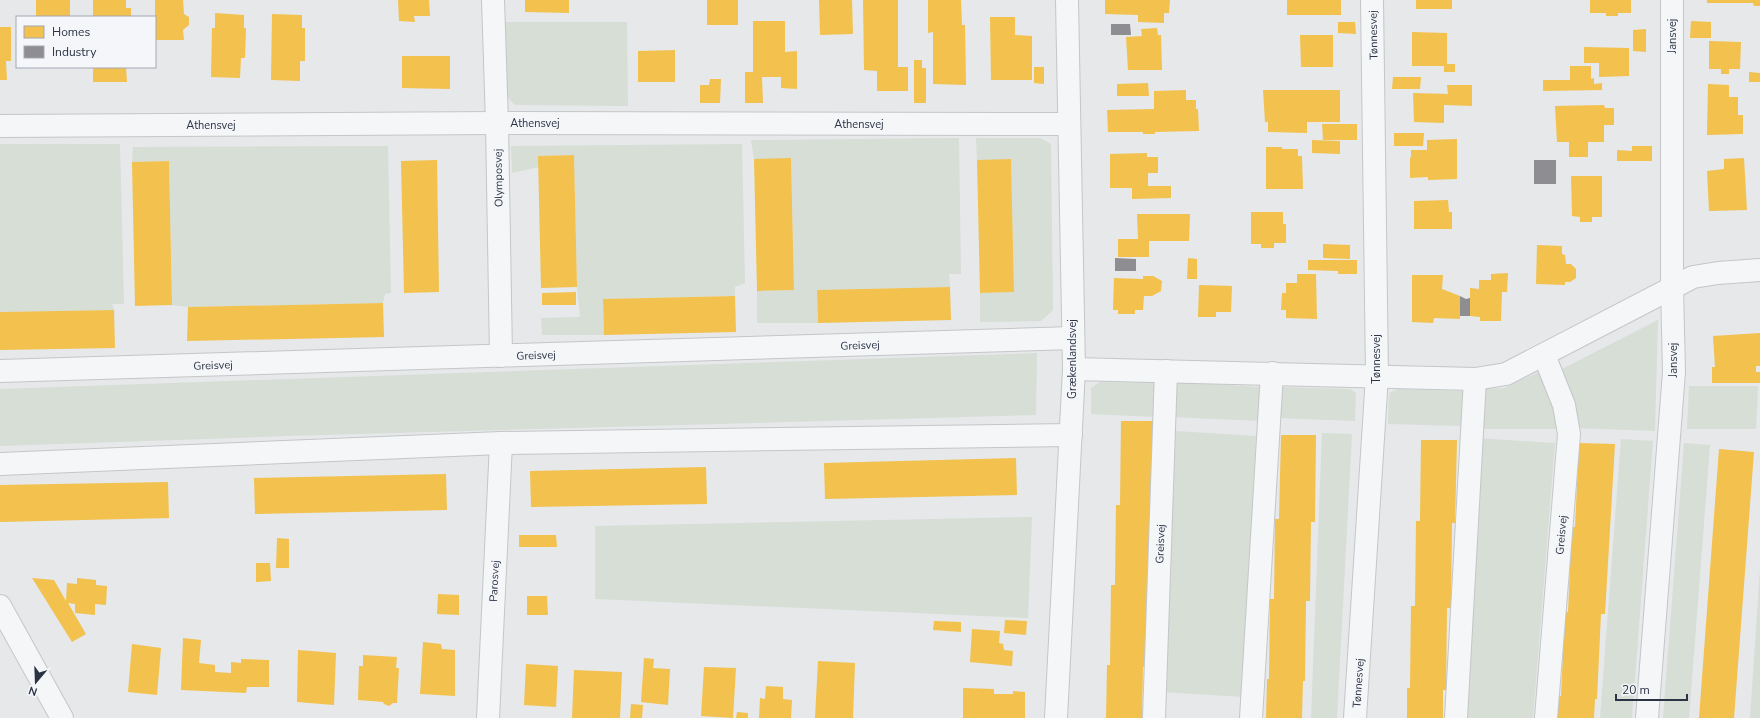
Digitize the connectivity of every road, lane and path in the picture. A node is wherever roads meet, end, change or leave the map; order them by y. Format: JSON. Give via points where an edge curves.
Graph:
{"nodes":[{"id":1,"x":494,"y":0,"type":"edge"},
{"id":2,"x":1067,"y":0,"type":"edge"},
{"id":3,"x":1372,"y":0,"type":"edge"},
{"id":4,"x":1672,"y":0,"type":"edge"},
{"id":5,"x":497,"y":123,"type":"junction"},
{"id":6,"x":1069,"y":124,"type":"junction"},
{"id":7,"x":0,"y":126,"type":"edge"},
{"id":8,"x":1760,"y":270,"type":"edge"},
{"id":9,"x":1672,"y":287,"type":"junction"},
{"id":10,"x":1073,"y":338,"type":"junction"},
{"id":11,"x":1544,"y":355,"type":"junction"},
{"id":12,"x":501,"y":356,"type":"junction"},
{"id":13,"x":1074,"y":369,"type":"junction"},
{"id":14,"x":0,"y":371,"type":"edge"},
{"id":15,"x":1166,"y":371,"type":"junction"},
{"id":16,"x":1272,"y":373,"type":"junction"},
{"id":17,"x":1376,"y":376,"type":"junction"},
{"id":18,"x":1475,"y":379,"type":"junction"},
{"id":19,"x":1071,"y":435,"type":"junction"},
{"id":20,"x":501,"y":443,"type":"junction"},
{"id":21,"x":0,"y":464,"type":"edge"},
{"id":22,"x":0,"y":606,"type":"edge"},
{"id":23,"x":62,"y":718,"type":"edge"},
{"id":24,"x":488,"y":718,"type":"edge"},
{"id":25,"x":1056,"y":718,"type":"edge"},
{"id":26,"x":1154,"y":718,"type":"edge"},
{"id":27,"x":1251,"y":718,"type":"edge"},
{"id":28,"x":1355,"y":718,"type":"edge"},
{"id":29,"x":1456,"y":718,"type":"edge"},
{"id":30,"x":1546,"y":718,"type":"edge"},
{"id":31,"x":1646,"y":718,"type":"edge"}],
"edges":[{"from":1,"to":5,"type":"street","name":"Olymposvej"},
{"from":2,"to":6,"type":"street","name":"Grækenlandsvej"},
{"from":3,"to":17,"type":"street","name":"Tønnesvej"},
{"from":4,"to":9,"type":"street","name":"Jansvej"},
{"from":5,"to":6,"type":"street","name":"Athensvej"},
{"from":5,"to":7,"type":"street","name":"Athensvej"},
{"from":5,"to":12,"type":"street","name":"Olymposvej"},
{"from":6,"to":10,"type":"street","name":"Grækenlandsvej"},
{"from":8,"to":9,"type":"street","via":[[1693,277]]},
{"from":9,"to":11,"type":"street"},
{"from":9,"to":31,"type":"street","name":"Jansvej","via":[[1674,372]]},
{"from":10,"to":12,"type":"street","name":"Greisvej"},
{"from":10,"to":13,"type":"street","name":"Grækenlandsvej"},
{"from":11,"to":18,"type":"street","via":[[1506,374]]},
{"from":11,"to":30,"type":"street","name":"Greisvej","via":[[1564,405],[1569,434]]},
{"from":12,"to":14,"type":"street","name":"Greisvej"},
{"from":13,"to":15,"type":"street"},
{"from":13,"to":19,"type":"street","name":"Grækenlandsvej"},
{"from":15,"to":16,"type":"street"},
{"from":15,"to":26,"type":"street","name":"Greisvej"},
{"from":16,"to":17,"type":"street"},
{"from":16,"to":27,"type":"street"},
{"from":17,"to":18,"type":"street"},
{"from":17,"to":28,"type":"street","name":"Tønnesvej"},
{"from":18,"to":29,"type":"street"},
{"from":19,"to":20,"type":"street"},
{"from":19,"to":25,"type":"street","name":"Grækenlandsvej"},
{"from":20,"to":21,"type":"street"},
{"from":20,"to":24,"type":"street","name":"Parosvej"},
{"from":22,"to":23,"type":"street"}]}
